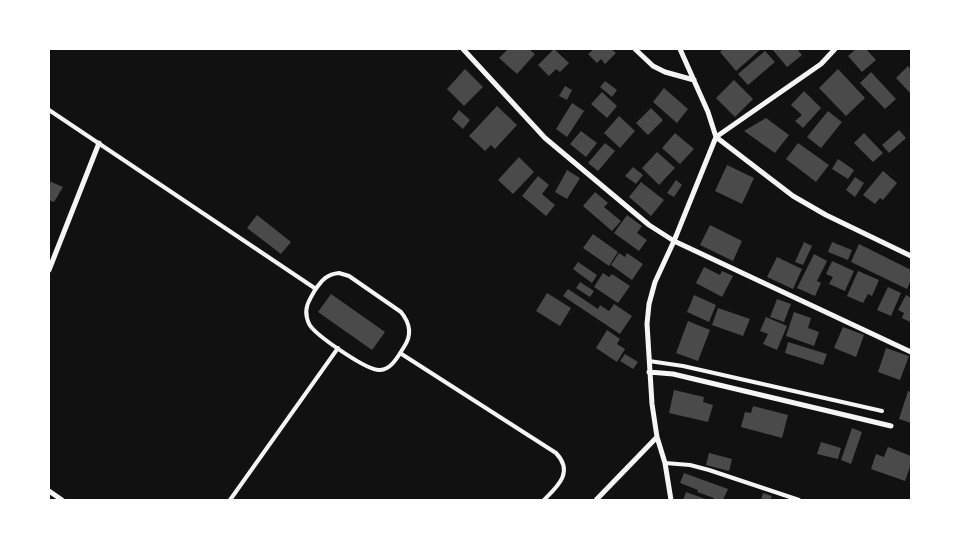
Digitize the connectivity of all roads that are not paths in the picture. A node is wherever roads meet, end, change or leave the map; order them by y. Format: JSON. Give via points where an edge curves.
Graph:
{"nodes":[{"id":1,"x":464,"y":49,"type":"edge"},
{"id":2,"x":635,"y":49,"type":"edge"},
{"id":3,"x":680,"y":49,"type":"edge"},
{"id":4,"x":835,"y":49,"type":"edge"},
{"id":5,"x":694,"y":80,"type":"junction"},
{"id":6,"x":49,"y":110,"type":"edge"},
{"id":7,"x":716,"y":137,"type":"junction"},
{"id":8,"x":100,"y":143,"type":"junction"},
{"id":9,"x":674,"y":241,"type":"junction"},
{"id":10,"x":911,"y":256,"type":"edge"},
{"id":11,"x":49,"y":270,"type":"edge"},
{"id":12,"x":316,"y":289,"type":"junction"},
{"id":13,"x":338,"y":348,"type":"junction"},
{"id":14,"x":911,"y":352,"type":"edge"},
{"id":15,"x":400,"y":353,"type":"junction"},
{"id":16,"x":649,"y":361,"type":"junction"},
{"id":17,"x":649,"y":372,"type":"junction"},
{"id":18,"x":882,"y":411,"type":"dead end"},
{"id":19,"x":891,"y":426,"type":"dead end"},
{"id":20,"x":657,"y":436,"type":"junction"},
{"id":21,"x":665,"y":463,"type":"junction"},
{"id":22,"x":49,"y":491,"type":"edge"},
{"id":23,"x":62,"y":500,"type":"edge"},
{"id":24,"x":230,"y":500,"type":"edge"},
{"id":25,"x":544,"y":500,"type":"edge"},
{"id":26,"x":596,"y":500,"type":"edge"},
{"id":27,"x":671,"y":500,"type":"edge"},
{"id":28,"x":799,"y":500,"type":"edge"}],
"edges":[{"from":1,"to":9,"type":"street","via":[[545,138],[648,225]]},
{"from":2,"to":5,"type":"street","via":[[665,72]]},
{"from":3,"to":5,"type":"street"},
{"from":4,"to":7,"type":"street","via":[[821,64]]},
{"from":5,"to":7,"type":"street"},
{"from":6,"to":8,"type":"lane"},
{"from":7,"to":9,"type":"street"},
{"from":7,"to":10,"type":"street","via":[[793,196],[826,216]]},
{"from":8,"to":11,"type":"street"},
{"from":8,"to":12,"type":"lane"},
{"from":9,"to":14,"type":"street"},
{"from":9,"to":16,"type":"street","via":[[655,282],[649,304]]},
{"from":12,"to":13,"type":"lane","via":[[306,305],[307,320],[314,330]]},
{"from":12,"to":15,"type":"lane","via":[[328,276],[344,274],[401,312],[409,331],[408,341]]},
{"from":13,"to":15,"type":"lane","via":[[367,368],[381,370],[393,363]]},
{"from":13,"to":24,"type":"lane"},
{"from":15,"to":25,"type":"lane","via":[[556,453],[563,463],[563,476]]},
{"from":16,"to":17,"type":"street"},
{"from":16,"to":18,"type":"lane"},
{"from":17,"to":19,"type":"street","via":[[672,374]]},
{"from":17,"to":20,"type":"street"},
{"from":20,"to":21,"type":"street"},
{"from":20,"to":26,"type":"street"},
{"from":21,"to":27,"type":"street"},
{"from":21,"to":28,"type":"lane","via":[[709,470]]},
{"from":22,"to":23,"type":"street"}]}
